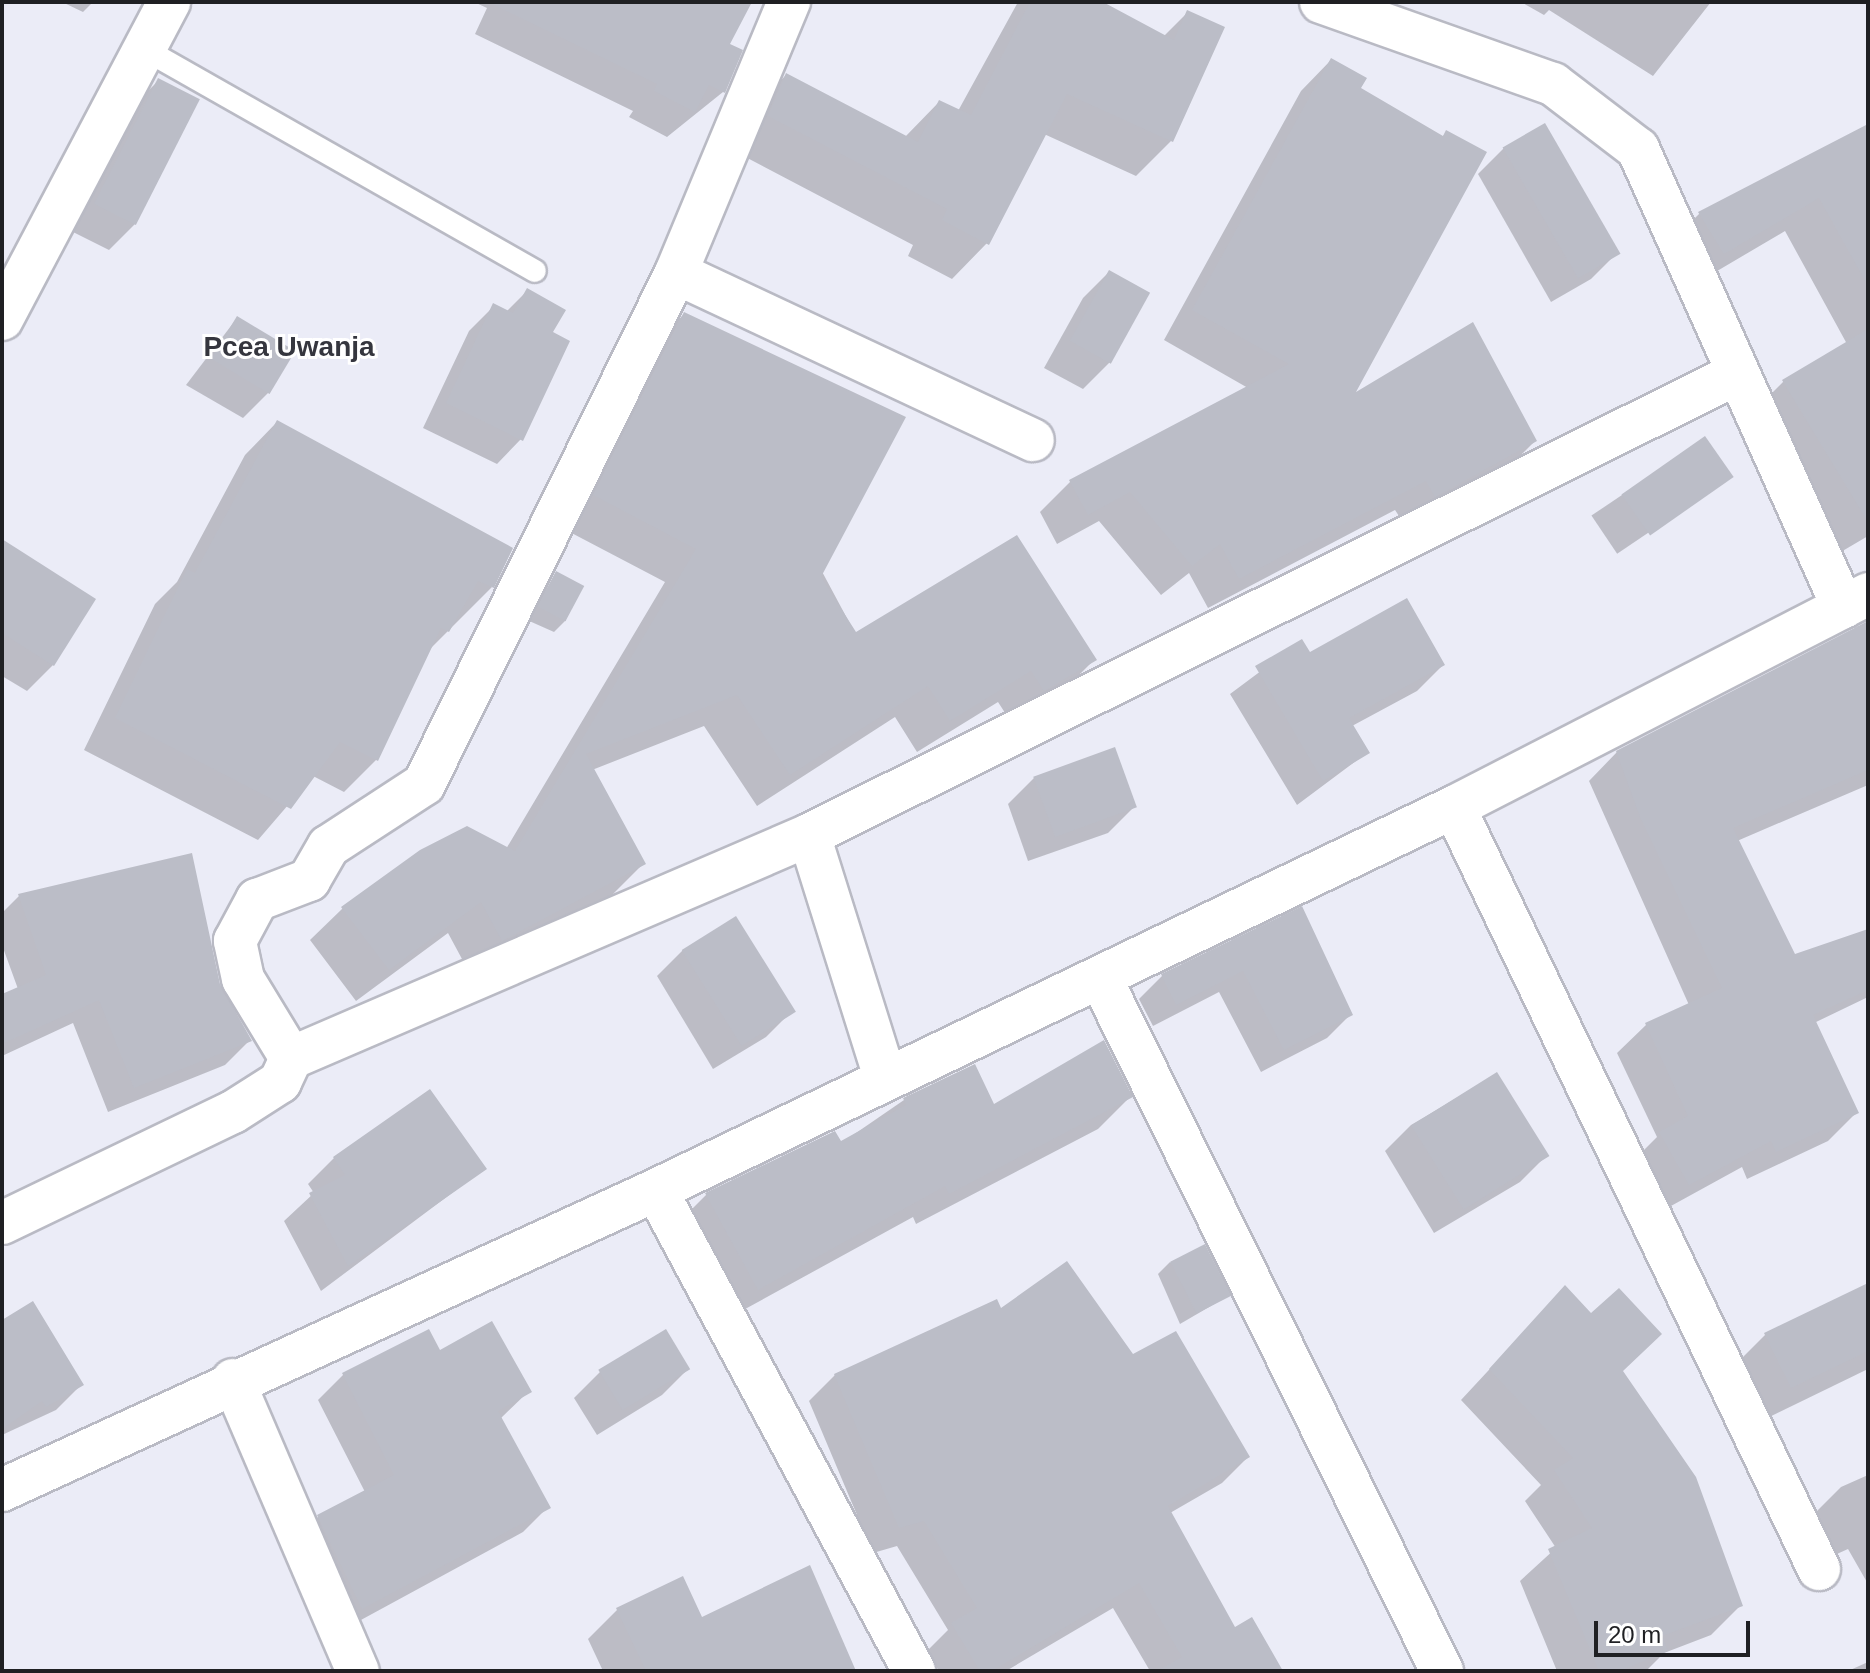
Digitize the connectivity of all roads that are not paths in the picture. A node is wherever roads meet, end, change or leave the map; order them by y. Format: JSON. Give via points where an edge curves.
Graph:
{"nodes":[{"id":1,"x":169,"y":2,"type":"edge"},
{"id":2,"x":789,"y":2,"type":"edge"},
{"id":3,"x":1321,"y":2,"type":"edge"},
{"id":4,"x":146,"y":50,"type":"junction"},
{"id":5,"x":535,"y":271,"type":"dead end"},
{"id":6,"x":676,"y":273,"type":"junction"},
{"id":7,"x":2,"y":319,"type":"edge"},
{"id":8,"x":1734,"y":375,"type":"junction"},
{"id":9,"x":1033,"y":440,"type":"dead end"},
{"id":10,"x":1856,"y":601,"type":"edge"},
{"id":11,"x":1454,"y":807,"type":"junction"},
{"id":12,"x":809,"y":835,"type":"junction"},
{"id":13,"x":1100,"y":977,"type":"junction"},
{"id":14,"x":291,"y":1058,"type":"junction"},
{"id":15,"x":885,"y":1077,"type":"junction"},
{"id":16,"x":656,"y":1190,"type":"junction"},
{"id":17,"x":2,"y":1223,"type":"edge"},
{"id":18,"x":233,"y":1380,"type":"junction"},
{"id":19,"x":2,"y":1490,"type":"edge"},
{"id":20,"x":1819,"y":1569,"type":"dead end"},
{"id":21,"x":358,"y":1671,"type":"edge"},
{"id":22,"x":914,"y":1671,"type":"edge"},
{"id":23,"x":1442,"y":1671,"type":"edge"}],
"edges":[{"from":1,"to":4,"type":"street"},
{"from":2,"to":6,"type":"street"},
{"from":3,"to":8,"type":"street","via":[[1553,84],[1610,123],[1638,149]]},
{"from":4,"to":5,"type":"lane"},
{"from":4,"to":7,"type":"street"},
{"from":6,"to":9,"type":"street"},
{"from":6,"to":14,"type":"street","via":[[424,784],[329,846],[309,880],[257,900],[235,941],[243,979]]},
{"from":8,"to":10,"type":"street"},
{"from":8,"to":12,"type":"street"},
{"from":10,"to":11,"type":"street"},
{"from":11,"to":13,"type":"street"},
{"from":11,"to":20,"type":"street"},
{"from":12,"to":14,"type":"street"},
{"from":12,"to":15,"type":"street"},
{"from":13,"to":15,"type":"street"},
{"from":13,"to":23,"type":"street"},
{"from":14,"to":17,"type":"street","via":[[280,1082],[233,1112]]},
{"from":15,"to":16,"type":"street"},
{"from":16,"to":18,"type":"street"},
{"from":16,"to":22,"type":"street"},
{"from":18,"to":19,"type":"street"},
{"from":18,"to":21,"type":"street"}]}
